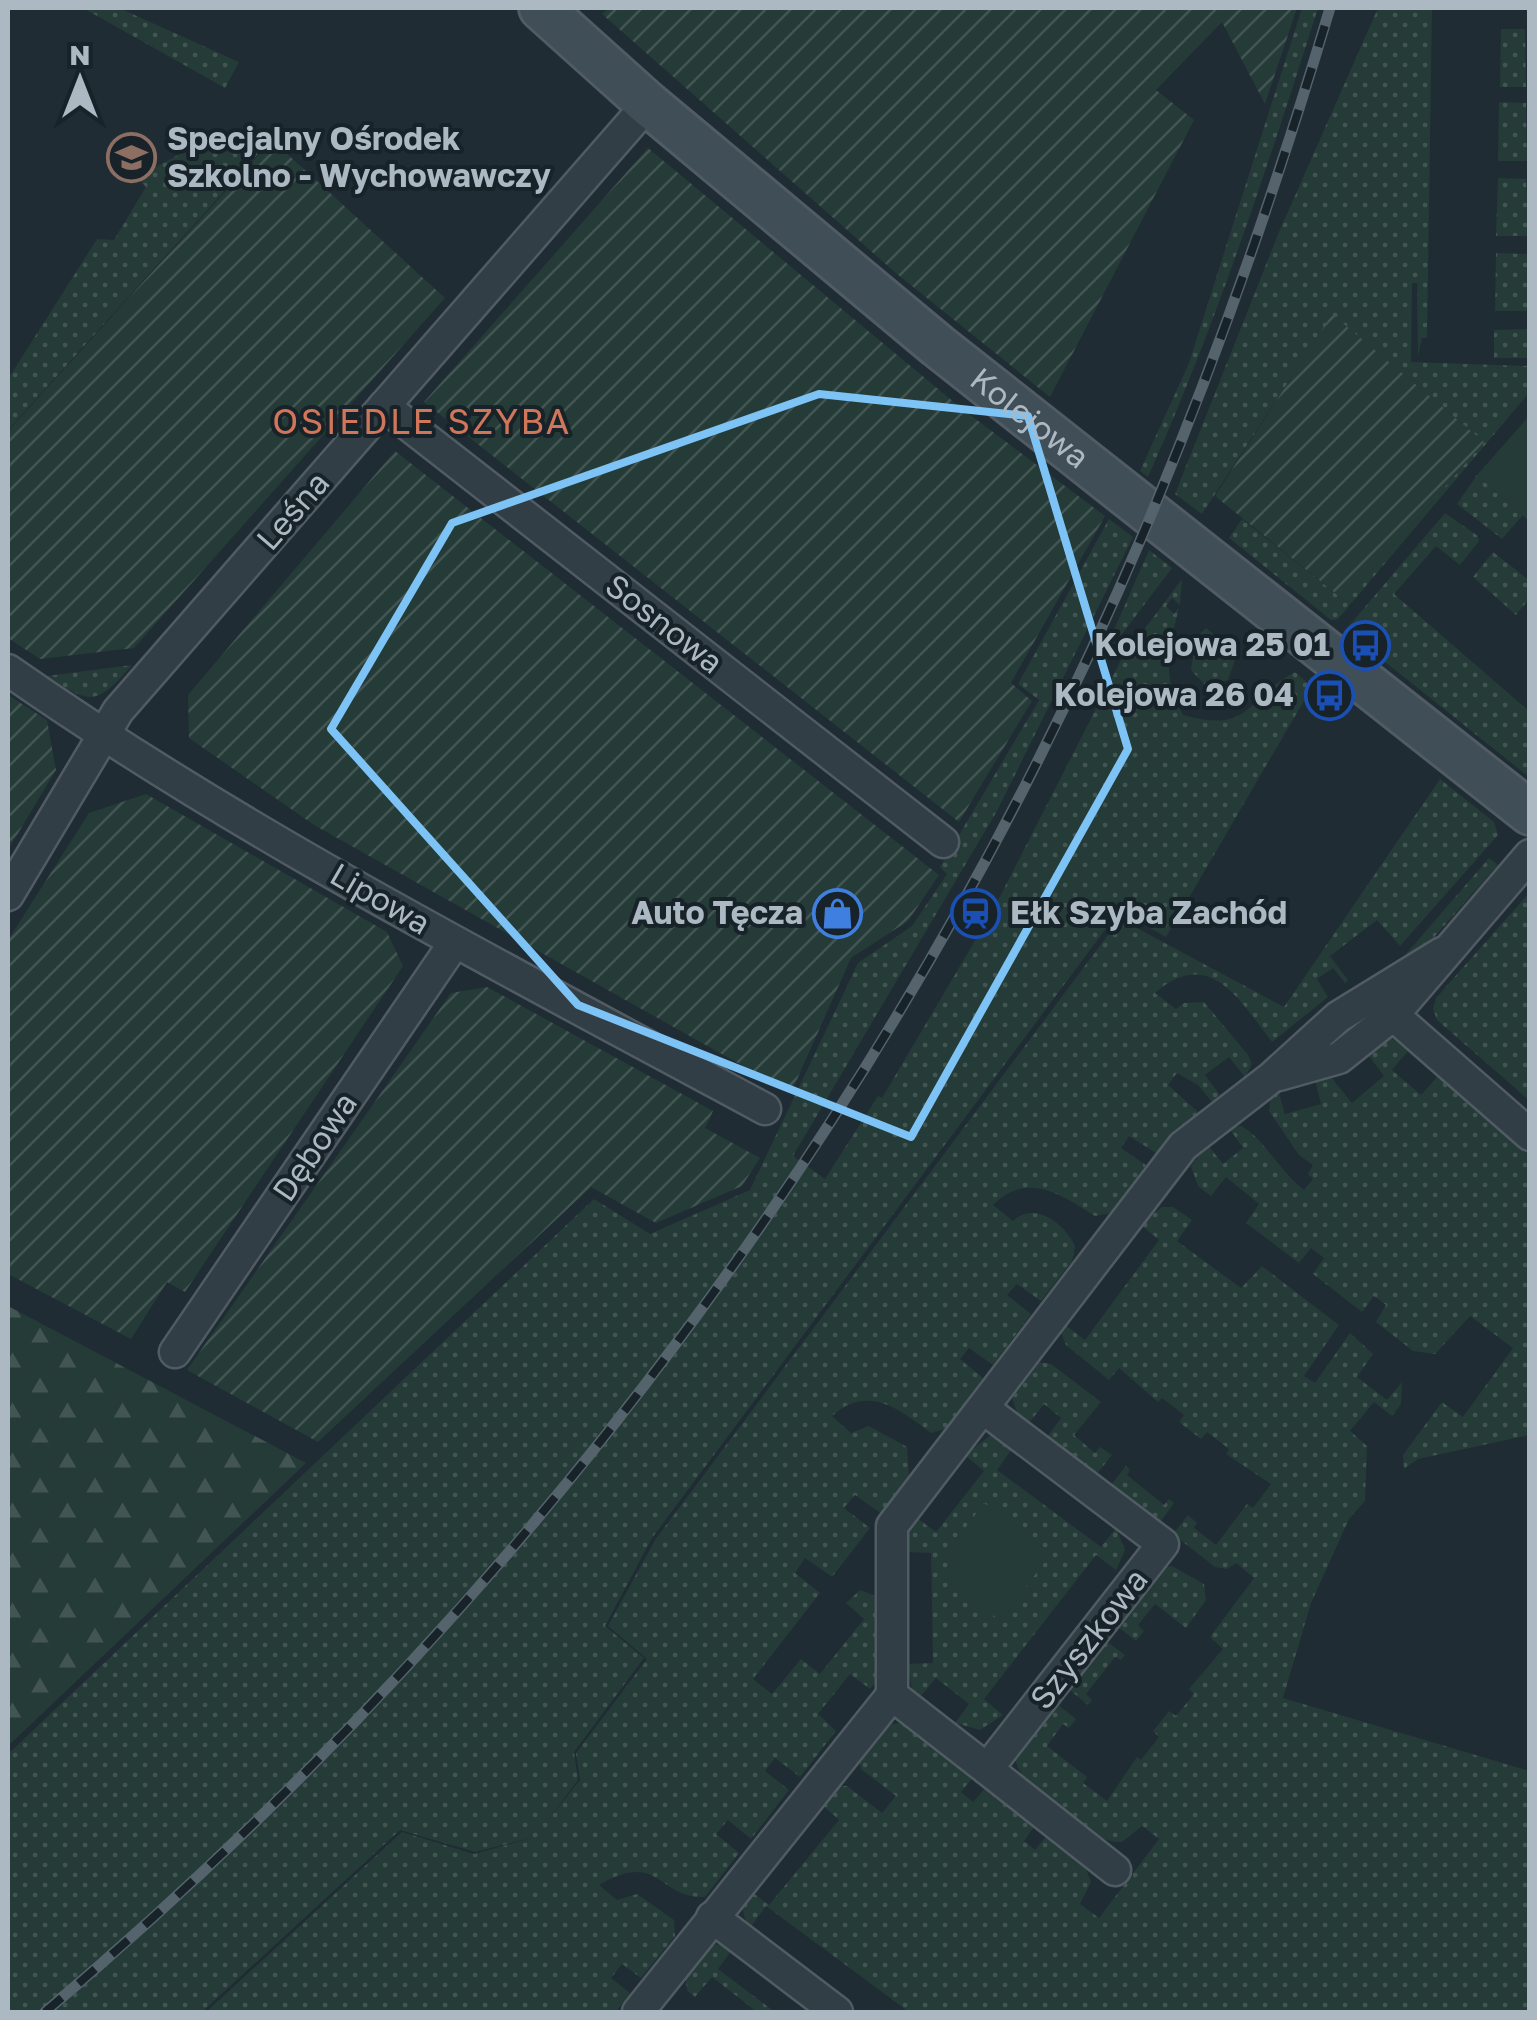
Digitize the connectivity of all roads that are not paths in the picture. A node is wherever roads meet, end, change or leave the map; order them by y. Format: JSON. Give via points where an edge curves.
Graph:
{"nodes":[{"id":1,"x":540,"y":8,"type":"edge"},
{"id":2,"x":648,"y":104,"type":"junction"},
{"id":3,"x":384,"y":406,"type":"junction"},
{"id":4,"x":8,"y":670,"type":"edge"},
{"id":5,"x":104,"y":737,"type":"junction"},
{"id":6,"x":1530,"y":813,"type":"edge"},
{"id":7,"x":944,"y":842,"type":"dead end"},
{"id":8,"x":1530,"y":855,"type":"edge"},
{"id":9,"x":8,"y":895,"type":"edge"},
{"id":10,"x":455,"y":942,"type":"junction"},
{"id":11,"x":1442,"y":953,"type":"junction"},
{"id":12,"x":1393,"y":1015,"type":"junction"},
{"id":13,"x":1272,"y":1076,"type":"junction"},
{"id":14,"x":764,"y":1109,"type":"dead end"},
{"id":15,"x":1530,"y":1135,"type":"edge"},
{"id":16,"x":175,"y":1352,"type":"dead end"},
{"id":17,"x":983,"y":1408,"type":"junction"},
{"id":18,"x":892,"y":1695,"type":"junction"},
{"id":19,"x":988,"y":1769,"type":"junction"},
{"id":20,"x":1115,"y":1870,"type":"dead end"},
{"id":21,"x":712,"y":1917,"type":"junction"},
{"id":22,"x":638,"y":2012,"type":"edge"},
{"id":23,"x":837,"y":2012,"type":"edge"}],
"edges":[{"from":1,"to":2,"type":"street","name":"Kolejowa"},
{"from":2,"to":3,"type":"street","name":"Leśna"},
{"from":2,"to":6,"type":"street","name":"Kolejowa","via":[[954,358]]},
{"from":3,"to":5,"type":"street","name":"Leśna","via":[[118,710]]},
{"from":3,"to":7,"type":"street","name":"Sosnowa"},
{"from":4,"to":5,"type":"street","name":"Lipowa"},
{"from":5,"to":9,"type":"street","name":"Leśna"},
{"from":5,"to":10,"type":"street","name":"Lipowa"},
{"from":8,"to":11,"type":"street"},
{"from":10,"to":14,"type":"street","name":"Lipowa"},
{"from":10,"to":16,"type":"street","name":"Dębowa"},
{"from":11,"to":12,"type":"street"},
{"from":11,"to":13,"type":"street","via":[[1338,1017]]},
{"from":12,"to":13,"type":"street","via":[[1339,1058]]},
{"from":12,"to":15,"type":"street"},
{"from":13,"to":17,"type":"street","via":[[1183,1146]]},
{"from":17,"to":18,"type":"street","via":[[892,1526]]},
{"from":17,"to":19,"type":"street","name":"Szyszkowa","via":[[1163,1544]]},
{"from":18,"to":19,"type":"street"},
{"from":18,"to":21,"type":"street"},
{"from":19,"to":20,"type":"street"},
{"from":21,"to":22,"type":"street"},
{"from":21,"to":23,"type":"street"}]}
